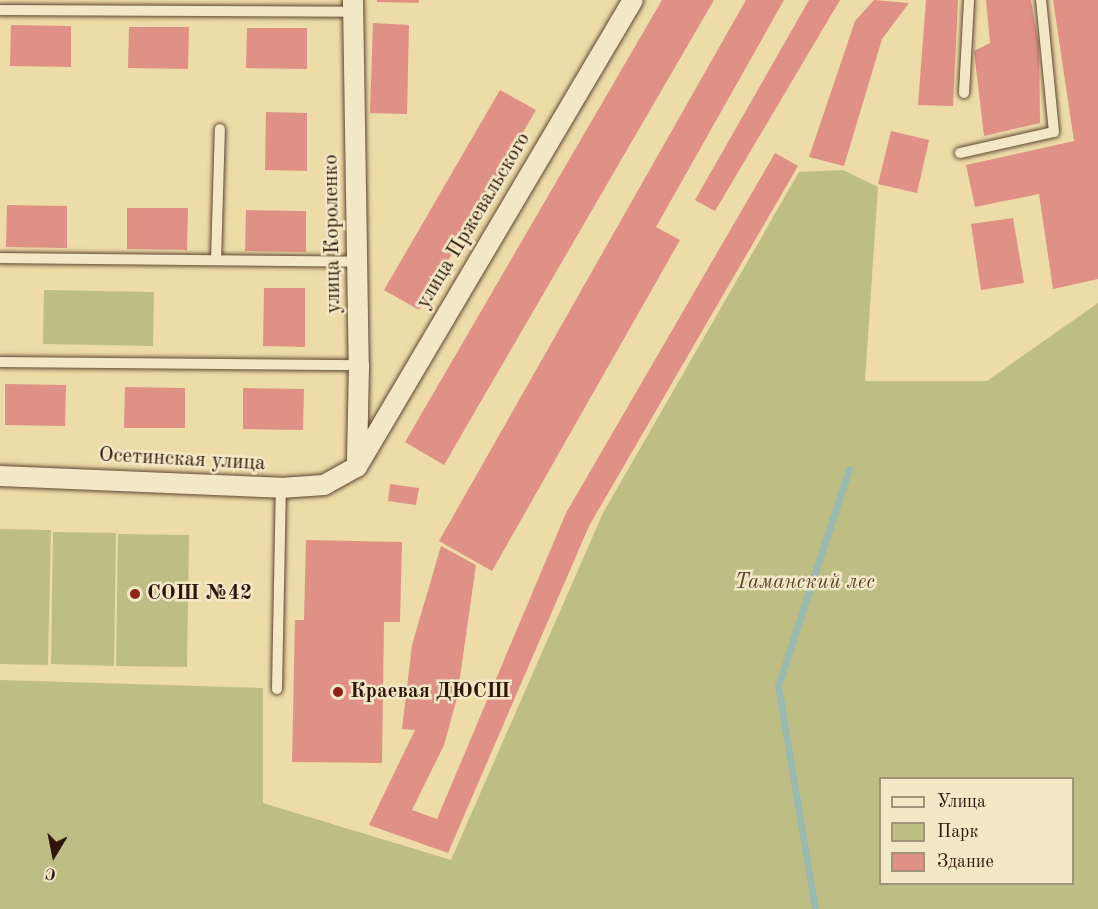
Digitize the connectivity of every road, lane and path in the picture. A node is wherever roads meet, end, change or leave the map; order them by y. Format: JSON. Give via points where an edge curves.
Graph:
{"nodes":[{"id":1,"x":633,"y":0,"type":"edge"},
{"id":2,"x":969,"y":0,"type":"edge"},
{"id":3,"x":1041,"y":0,"type":"edge"},
{"id":4,"x":353,"y":6,"type":"edge"},
{"id":5,"x":0,"y":10,"type":"edge"},
{"id":6,"x":964,"y":93,"type":"dead end"},
{"id":7,"x":220,"y":129,"type":"dead end"},
{"id":8,"x":960,"y":153,"type":"dead end"},
{"id":9,"x":0,"y":258,"type":"edge"},
{"id":10,"x":216,"y":260,"type":"junction"},
{"id":11,"x":357,"y":262,"type":"junction"},
{"id":12,"x":0,"y":362,"type":"edge"},
{"id":13,"x":359,"y":365,"type":"junction"},
{"id":14,"x":357,"y":467,"type":"junction"},
{"id":15,"x":0,"y":476,"type":"edge"},
{"id":16,"x":281,"y":488,"type":"junction"},
{"id":17,"x":277,"y":689,"type":"dead end"}],
"edges":[{"from":1,"to":14,"type":"street","name":"улица Пржевальского"},
{"from":2,"to":6,"type":"lane"},
{"from":3,"to":8,"type":"lane","via":[[1054,132]]},
{"from":4,"to":5,"type":"lane"},
{"from":4,"to":11,"type":"street","name":"улица Короленко"},
{"from":7,"to":10,"type":"lane"},
{"from":9,"to":10,"type":"lane"},
{"from":10,"to":11,"type":"lane"},
{"from":11,"to":13,"type":"street","name":"улица Короленко"},
{"from":12,"to":13,"type":"lane"},
{"from":13,"to":14,"type":"street","name":"улица Короленко"},
{"from":14,"to":16,"type":"street","name":"Осетинская улица","via":[[324,485]]},
{"from":15,"to":16,"type":"street","name":"Осетинская улица"},
{"from":16,"to":17,"type":"lane"}]}
